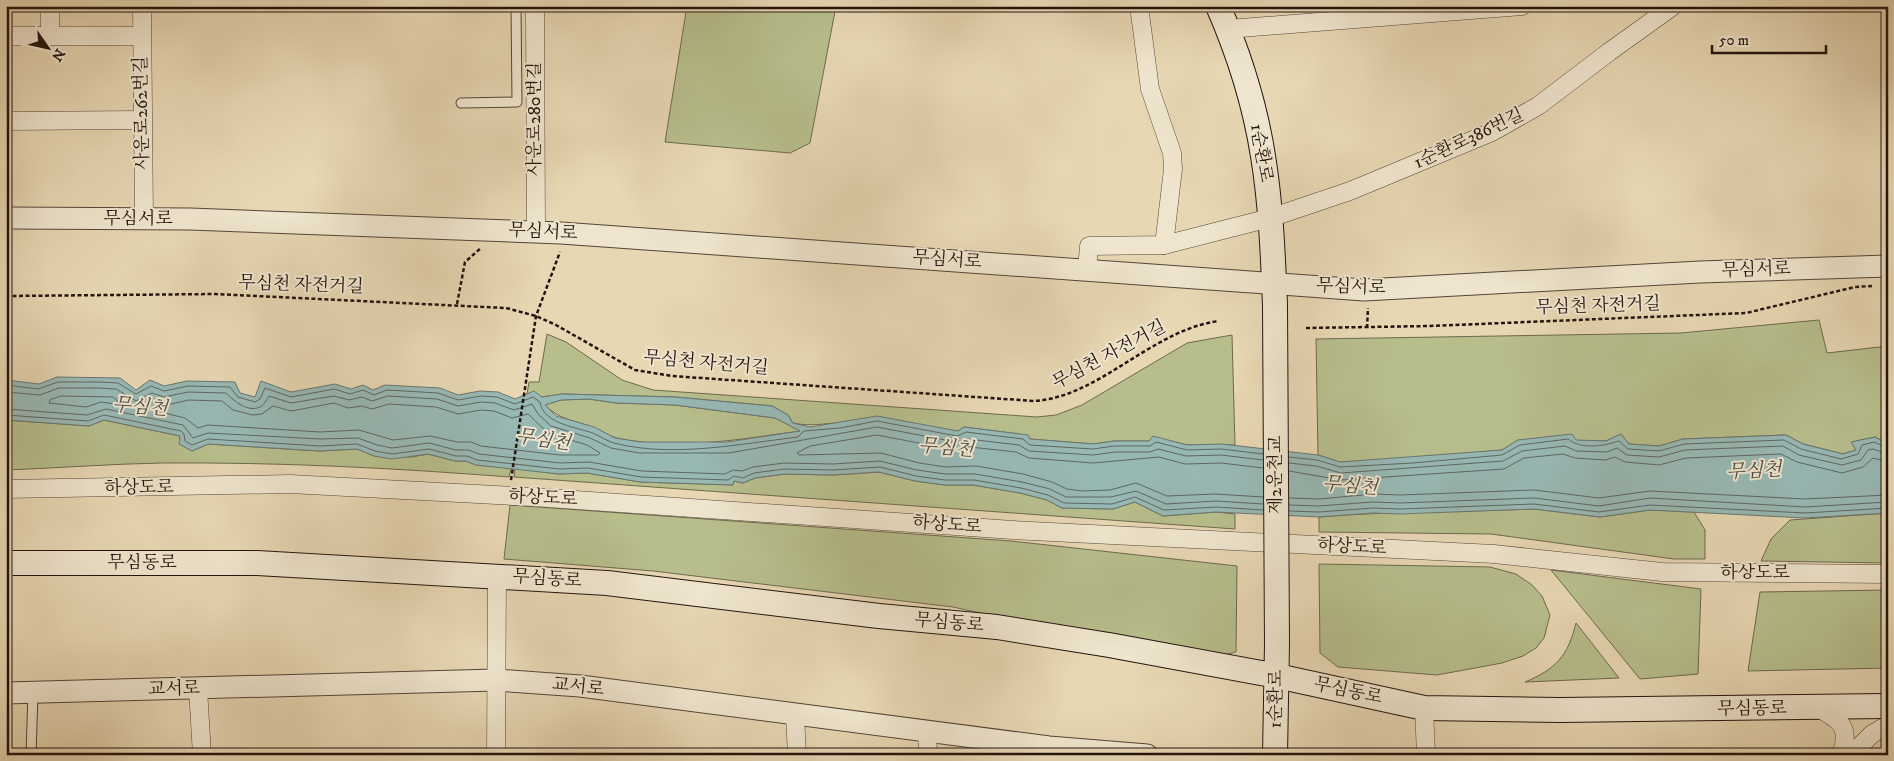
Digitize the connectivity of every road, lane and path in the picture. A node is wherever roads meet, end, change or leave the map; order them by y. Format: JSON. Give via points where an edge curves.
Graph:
{"nodes":[{"id":1,"x":50,"y":6,"type":"edge"},
{"id":2,"x":142,"y":6,"type":"edge"},
{"id":3,"x":516,"y":6,"type":"edge"},
{"id":4,"x":535,"y":6,"type":"edge"},
{"id":5,"x":1139,"y":6,"type":"edge"},
{"id":6,"x":1218,"y":6,"type":"edge"},
{"id":7,"x":1522,"y":6,"type":"edge"},
{"id":8,"x":1673,"y":6,"type":"edge"},
{"id":9,"x":1228,"y":29,"type":"junction"},
{"id":10,"x":6,"y":36,"type":"edge"},
{"id":11,"x":50,"y":36,"type":"junction"},
{"id":12,"x":141,"y":36,"type":"junction"},
{"id":13,"x":461,"y":103,"type":"dead end"},
{"id":14,"x":142,"y":120,"type":"junction"},
{"id":15,"x":6,"y":121,"type":"edge"},
{"id":16,"x":6,"y":218,"type":"edge"},
{"id":17,"x":1270,"y":218,"type":"junction"},
{"id":18,"x":144,"y":219,"type":"junction"},
{"id":19,"x":500,"y":230,"type":"junction"},
{"id":20,"x":536,"y":231,"type":"junction"},
{"id":21,"x":562,"y":233,"type":"junction"},
{"id":22,"x":1164,"y":245,"type":"junction"},
{"id":23,"x":1888,"y":266,"type":"edge"},
{"id":24,"x":1087,"y":270,"type":"junction"},
{"id":25,"x":1880,"y":286,"type":"dead end"},
{"id":26,"x":1274,"y":294,"type":"junction"},
{"id":27,"x":6,"y":296,"type":"edge"},
{"id":28,"x":457,"y":304,"type":"junction"},
{"id":29,"x":1368,"y":307,"type":"dead end"},
{"id":30,"x":536,"y":316,"type":"junction"},
{"id":31,"x":1219,"y":321,"type":"dead end"},
{"id":32,"x":1306,"y":328,"type":"dead end"},
{"id":33,"x":1367,"y":328,"type":"junction"},
{"id":34,"x":511,"y":482,"type":"dead end"},
{"id":35,"x":6,"y":489,"type":"edge"},
{"id":36,"x":6,"y":563,"type":"edge"},
{"id":37,"x":1888,"y":574,"type":"edge"},
{"id":38,"x":497,"y":575,"type":"junction"},
{"id":39,"x":1277,"y":644,"type":"joint"},
{"id":40,"x":1277,"y":676,"type":"junction"},
{"id":41,"x":496,"y":680,"type":"junction"},
{"id":42,"x":198,"y":689,"type":"junction"},
{"id":43,"x":33,"y":692,"type":"junction"},
{"id":44,"x":6,"y":693,"type":"edge"},
{"id":45,"x":1888,"y":706,"type":"edge"},
{"id":46,"x":1424,"y":708,"type":"junction"},
{"id":47,"x":1818,"y":708,"type":"junction"},
{"id":48,"x":795,"y":715,"type":"junction"},
{"id":49,"x":1888,"y":725,"type":"edge"},
{"id":50,"x":927,"y":731,"type":"junction"},
{"id":51,"x":1049,"y":751,"type":"edge"},
{"id":52,"x":31,"y":754,"type":"edge"},
{"id":53,"x":202,"y":755,"type":"edge"},
{"id":54,"x":496,"y":755,"type":"edge"},
{"id":55,"x":797,"y":755,"type":"edge"},
{"id":56,"x":928,"y":755,"type":"edge"},
{"id":57,"x":1146,"y":755,"type":"edge"},
{"id":58,"x":1275,"y":755,"type":"edge"},
{"id":59,"x":1426,"y":755,"type":"edge"},
{"id":60,"x":1841,"y":755,"type":"edge"},
{"id":61,"x":1851,"y":755,"type":"edge"}],
"edges":[{"from":1,"to":11,"type":"street"},
{"from":2,"to":12,"type":"street","name":"사운로262번길"},
{"from":3,"to":13,"type":"lane","via":[[517,102]]},
{"from":4,"to":20,"type":"street","name":"사운로280번길"},
{"from":5,"to":22,"type":"street","via":[[1150,89],[1172,153]]},
{"from":6,"to":9,"type":"main road","name":"1순환로"},
{"from":7,"to":9,"type":"street"},
{"from":8,"to":17,"type":"street","name":"1순환로386번길","via":[[1538,106],[1492,132],[1350,191]]},
{"from":9,"to":17,"type":"main road","name":"1순환로","via":[[1248,89],[1263,156]]},
{"from":10,"to":11,"type":"street"},
{"from":11,"to":12,"type":"street"},
{"from":12,"to":14,"type":"street","name":"사운로262번길"},
{"from":14,"to":15,"type":"street"},
{"from":14,"to":18,"type":"street","name":"사운로262번길"},
{"from":16,"to":18,"type":"street","name":"무심서로"},
{"from":17,"to":22,"type":"street","name":"1순환로386번길"},
{"from":17,"to":26,"type":"main road","name":"1순환로"},
{"from":18,"to":19,"type":"street","name":"무심서로"},
{"from":19,"to":20,"type":"street","name":"무심서로"},
{"from":19,"to":28,"type":"path","via":[[465,262]]},
{"from":20,"to":21,"type":"street","name":"무심서로"},
{"from":21,"to":24,"type":"street","name":"무심서로"},
{"from":21,"to":30,"type":"path","via":[[560,254]]},
{"from":22,"to":24,"type":"street","name":"1순환로386번길","via":[[1089,246]]},
{"from":23,"to":26,"type":"street","name":"무심서로","via":[[1700,272]]},
{"from":24,"to":26,"type":"street","name":"무심서로"},
{"from":25,"to":33,"type":"path","name":"무심천 자전거길","via":[[1855,287],[1746,313]]},
{"from":26,"to":39,"type":"main road","name":"제2운천교","bridge":true},
{"from":27,"to":28,"type":"path","name":"무심천 자전거길","via":[[216,294]]},
{"from":28,"to":30,"type":"path","name":"무심천 자전거길","via":[[506,308]]},
{"from":29,"to":33,"type":"path"},
{"from":30,"to":31,"type":"path","name":"무심천 자전거길","via":[[578,336],[635,370],[672,376],[1034,401],[1073,392],[1172,336],[1198,324]]},
{"from":30,"to":34,"type":"path"},
{"from":32,"to":33,"type":"path","name":"무심천 자전거길"},
{"from":35,"to":37,"type":"street","name":"하상도로","via":[[290,484],[1013,530],[1494,554],[1662,572]]},
{"from":36,"to":38,"type":"main road","name":"무심동로","via":[[257,563]]},
{"from":38,"to":40,"type":"main road","name":"무심동로","via":[[607,583],[997,627]]},
{"from":38,"to":41,"type":"street"},
{"from":39,"to":40,"type":"main road","name":"1순환로"},
{"from":40,"to":46,"type":"main road","name":"무심동로"},
{"from":40,"to":58,"type":"main road","name":"1순환로"},
{"from":41,"to":42,"type":"street","name":"교서로"},
{"from":41,"to":48,"type":"street","name":"교서로","via":[[580,686]]},
{"from":41,"to":54,"type":"street"},
{"from":42,"to":43,"type":"street","name":"교서로"},
{"from":42,"to":53,"type":"street"},
{"from":43,"to":44,"type":"street","name":"교서로"},
{"from":43,"to":52,"type":"lane"},
{"from":45,"to":47,"type":"main road","name":"무심동로"},
{"from":46,"to":47,"type":"main road","name":"무심동로"},
{"from":46,"to":59,"type":"street"},
{"from":47,"to":60,"type":"street","via":[[1834,717],[1844,728],[1846,736]]},
{"from":48,"to":50,"type":"street","name":"교서로"},
{"from":48,"to":55,"type":"street"},
{"from":49,"to":61,"type":"street","via":[[1872,734]]},
{"from":50,"to":51,"type":"street","name":"교서로"},
{"from":50,"to":56,"type":"street"},
{"from":51,"to":57,"type":"street","name":"교서로"}]}
